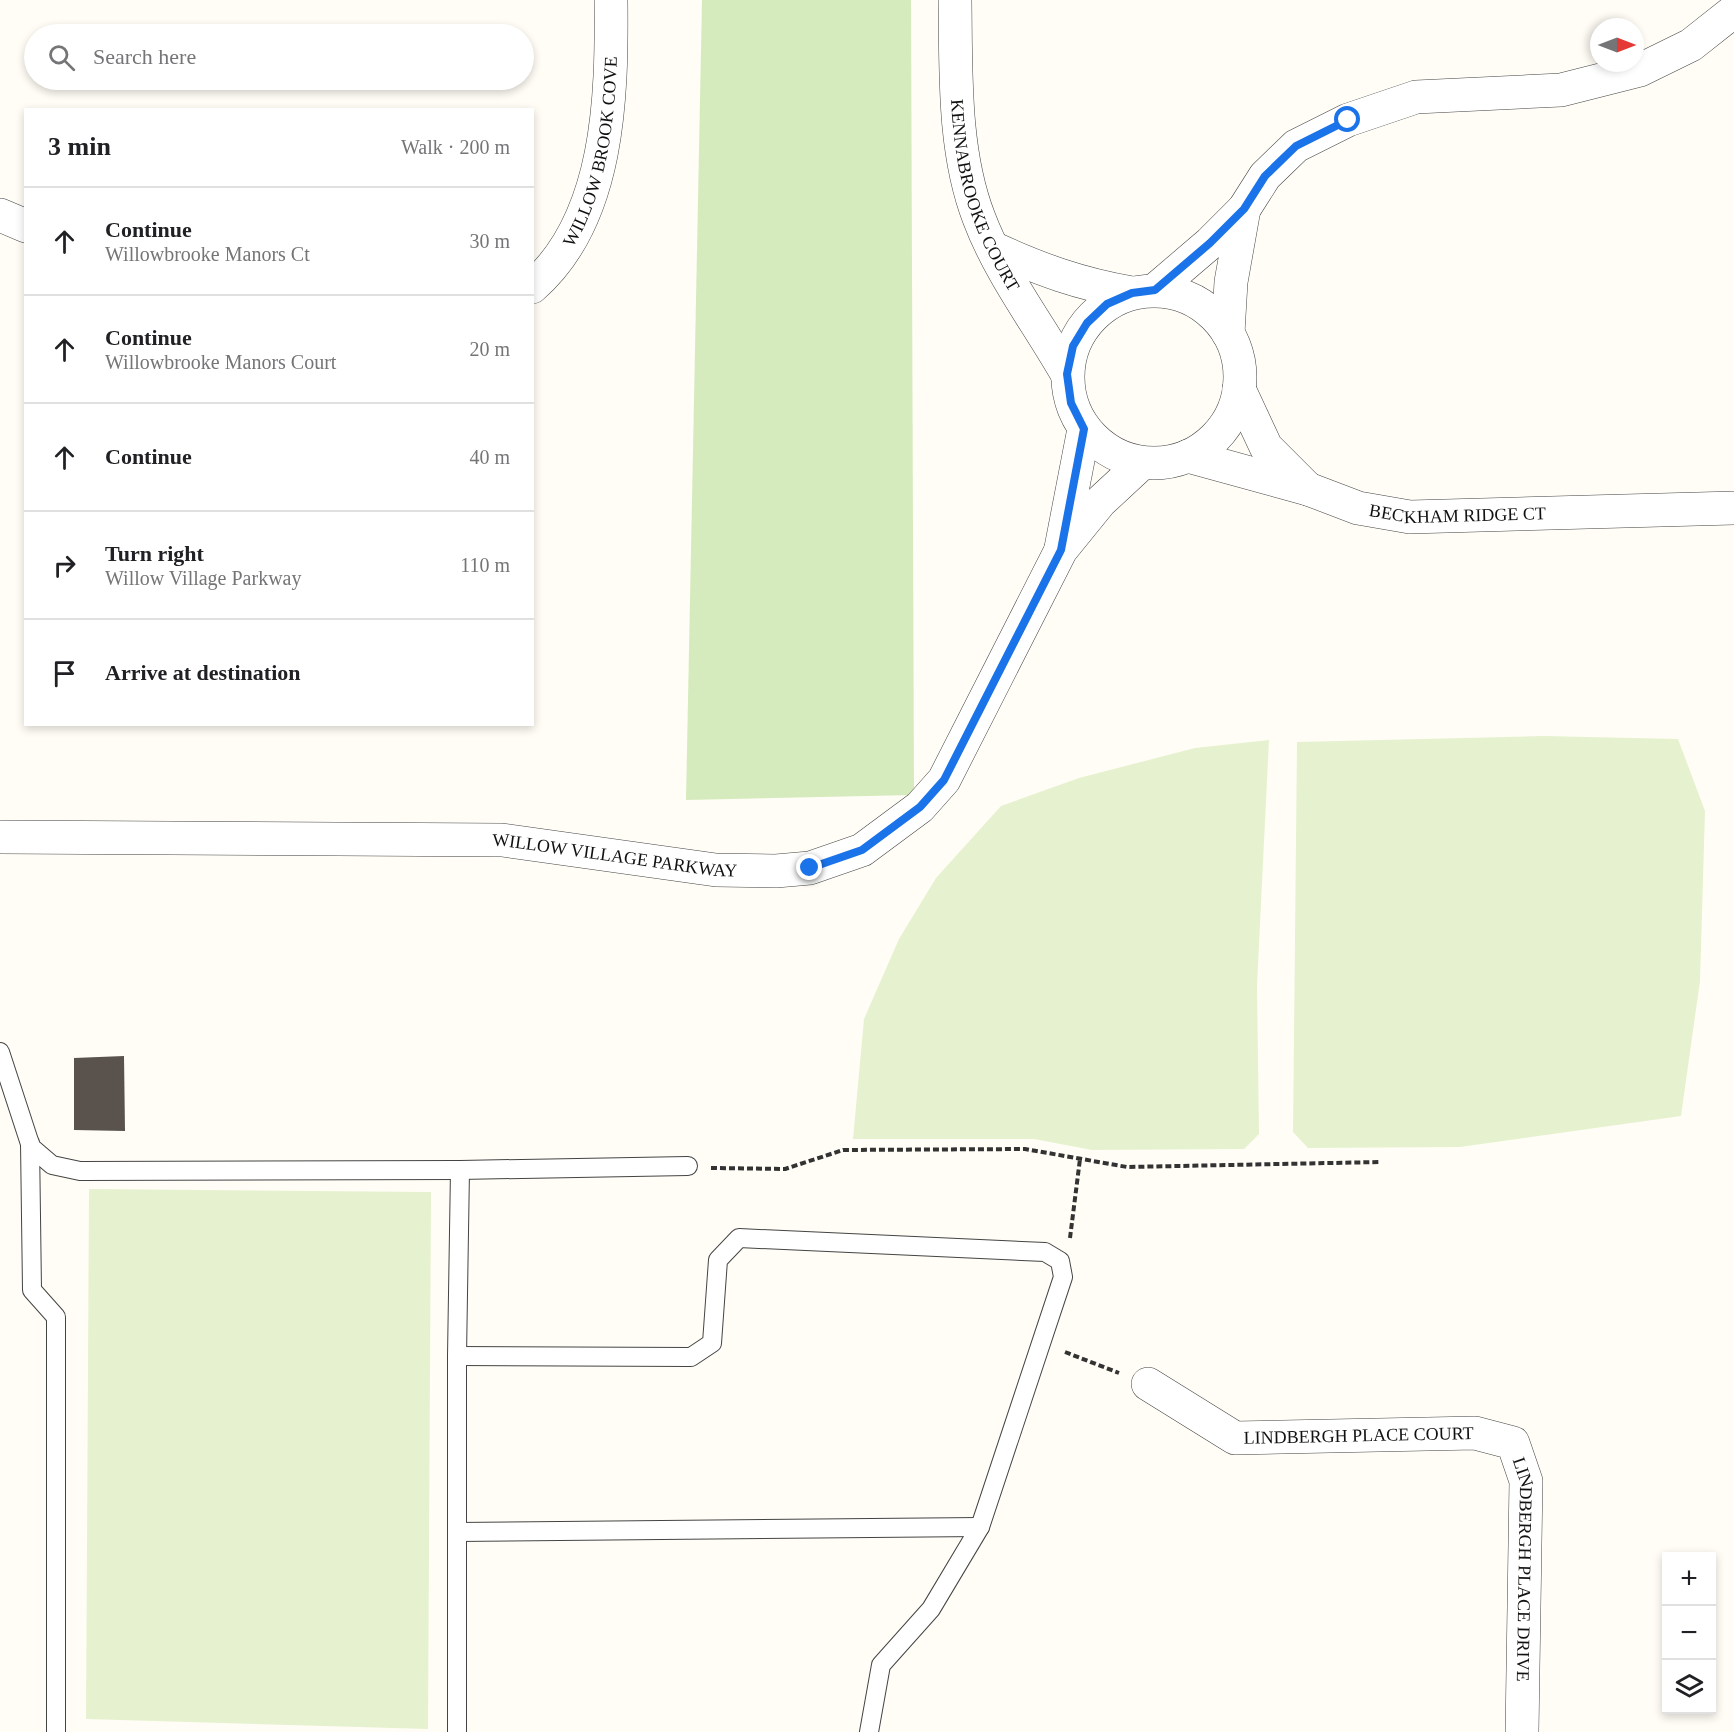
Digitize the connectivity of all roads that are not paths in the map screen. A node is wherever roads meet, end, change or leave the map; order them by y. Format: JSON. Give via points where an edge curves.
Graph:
{"nodes":[{"id":1,"x":611,"y":0,"type":"edge"},
{"id":2,"x":955,"y":0,"type":"edge"},
{"id":3,"x":1734,"y":11,"type":"edge"},
{"id":4,"x":1244,"y":209,"type":"junction"},
{"id":5,"x":0,"y":215,"type":"edge"},
{"id":6,"x":24,"y":225,"type":"edge"},
{"id":7,"x":993,"y":248,"type":"junction"},
{"id":8,"x":534,"y":286,"type":"edge"},
{"id":9,"x":1143,"y":291,"type":"junction"},
{"id":10,"x":1228,"y":333,"type":"junction"},
{"id":11,"x":1067,"y":374,"type":"junction"},
{"id":12,"x":1239,"y":389,"type":"junction"},
{"id":13,"x":1084,"y":429,"type":"junction"},
{"id":14,"x":1188,"y":456,"type":"junction"},
{"id":15,"x":1141,"y":464,"type":"junction"},
{"id":16,"x":1308,"y":489,"type":"junction"},
{"id":17,"x":1734,"y":508,"type":"edge"},
{"id":18,"x":1061,"y":550,"type":"junction"},
{"id":19,"x":0,"y":837,"type":"edge"},
{"id":20,"x":0,"y":1052,"type":"edge"},
{"id":21,"x":30,"y":1143,"type":"junction"},
{"id":22,"x":688,"y":1166,"type":"road end"},
{"id":23,"x":460,"y":1170,"type":"junction"},
{"id":24,"x":457,"y":1356,"type":"junction"},
{"id":25,"x":1148,"y":1384,"type":"road end"},
{"id":26,"x":1513,"y":1443,"type":"joint"},
{"id":27,"x":980,"y":1527,"type":"junction"},
{"id":28,"x":457,"y":1532,"type":"junction"},
{"id":29,"x":56,"y":1732,"type":"edge"},
{"id":30,"x":457,"y":1732,"type":"edge"},
{"id":31,"x":868,"y":1732,"type":"edge"},
{"id":32,"x":1522,"y":1732,"type":"edge"}],
"edges":[{"from":1,"to":8,"type":"street","name":"WILLOW BROOK COVE","via":[[612,64],[606,140],[585,211],[552,270]]},
{"from":2,"to":7,"type":"street","name":"KENNABROOKE COURT","via":[[956,74],[964,160],[978,217]]},
{"from":3,"to":4,"type":"street","via":[[1691,45],[1640,70],[1561,90],[1416,97],[1348,120],[1296,146],[1265,176]]},
{"from":4,"to":9,"type":"street","via":[[1210,243]]},
{"from":4,"to":10,"type":"street"},
{"from":5,"to":6,"type":"street"},
{"from":7,"to":9,"type":"street","via":[[1085,285]]},
{"from":7,"to":11,"type":"street","name":"KENNABROOKE COURT"},
{"from":9,"to":10,"type":"street","via":[[1180,294],[1199,301],[1216,315]]},
{"from":9,"to":11,"type":"street","via":[[1107,304],[1087,323],[1073,346]]},
{"from":10,"to":12,"type":"street","via":[[1238,360]]},
{"from":11,"to":13,"type":"street","via":[[1071,403]]},
{"from":12,"to":14,"type":"street","via":[[1230,417],[1213,440]]},
{"from":12,"to":16,"type":"street","name":"BECKHAM RIDGE CT","via":[[1266,447]]},
{"from":13,"to":15,"type":"street","via":[[1122,460]]},
{"from":13,"to":18,"type":"street","name":"WILLOW VILLAGE PARKWAY"},
{"from":14,"to":15,"type":"street"},
{"from":14,"to":16,"type":"street"},
{"from":15,"to":18,"type":"street","name":"WILLOW VILLAGE PARKWAY","via":[[1100,502]]},
{"from":16,"to":17,"type":"street","name":"BECKHAM RIDGE CT","via":[[1358,508],[1410,517]]},
{"from":18,"to":19,"type":"street","name":"WILLOW VILLAGE PARKWAY","via":[[944,780],[920,807],[862,850],[810,868],[716,870],[502,840]]},
{"from":20,"to":21,"type":"lane"},
{"from":21,"to":23,"type":"lane","via":[[52,1165],[80,1171]]},
{"from":21,"to":29,"type":"lane","via":[[32,1290],[56,1317]]},
{"from":22,"to":23,"type":"lane"},
{"from":23,"to":24,"type":"lane"},
{"from":24,"to":27,"type":"lane","via":[[691,1358],[712,1343],[718,1260],[739,1238],[1045,1252],[1060,1261],[1063,1276]]},
{"from":24,"to":28,"type":"lane"},
{"from":25,"to":26,"type":"street","name":"LINDBERGH PLACE COURT","via":[[1235,1438],[1475,1433]]},
{"from":26,"to":32,"type":"street","name":"LINDBERGH PLACE DRIVE","via":[[1526,1481]]},
{"from":27,"to":28,"type":"lane"},
{"from":27,"to":31,"type":"lane","via":[[931,1609],[881,1665]]},
{"from":28,"to":30,"type":"lane"}]}
